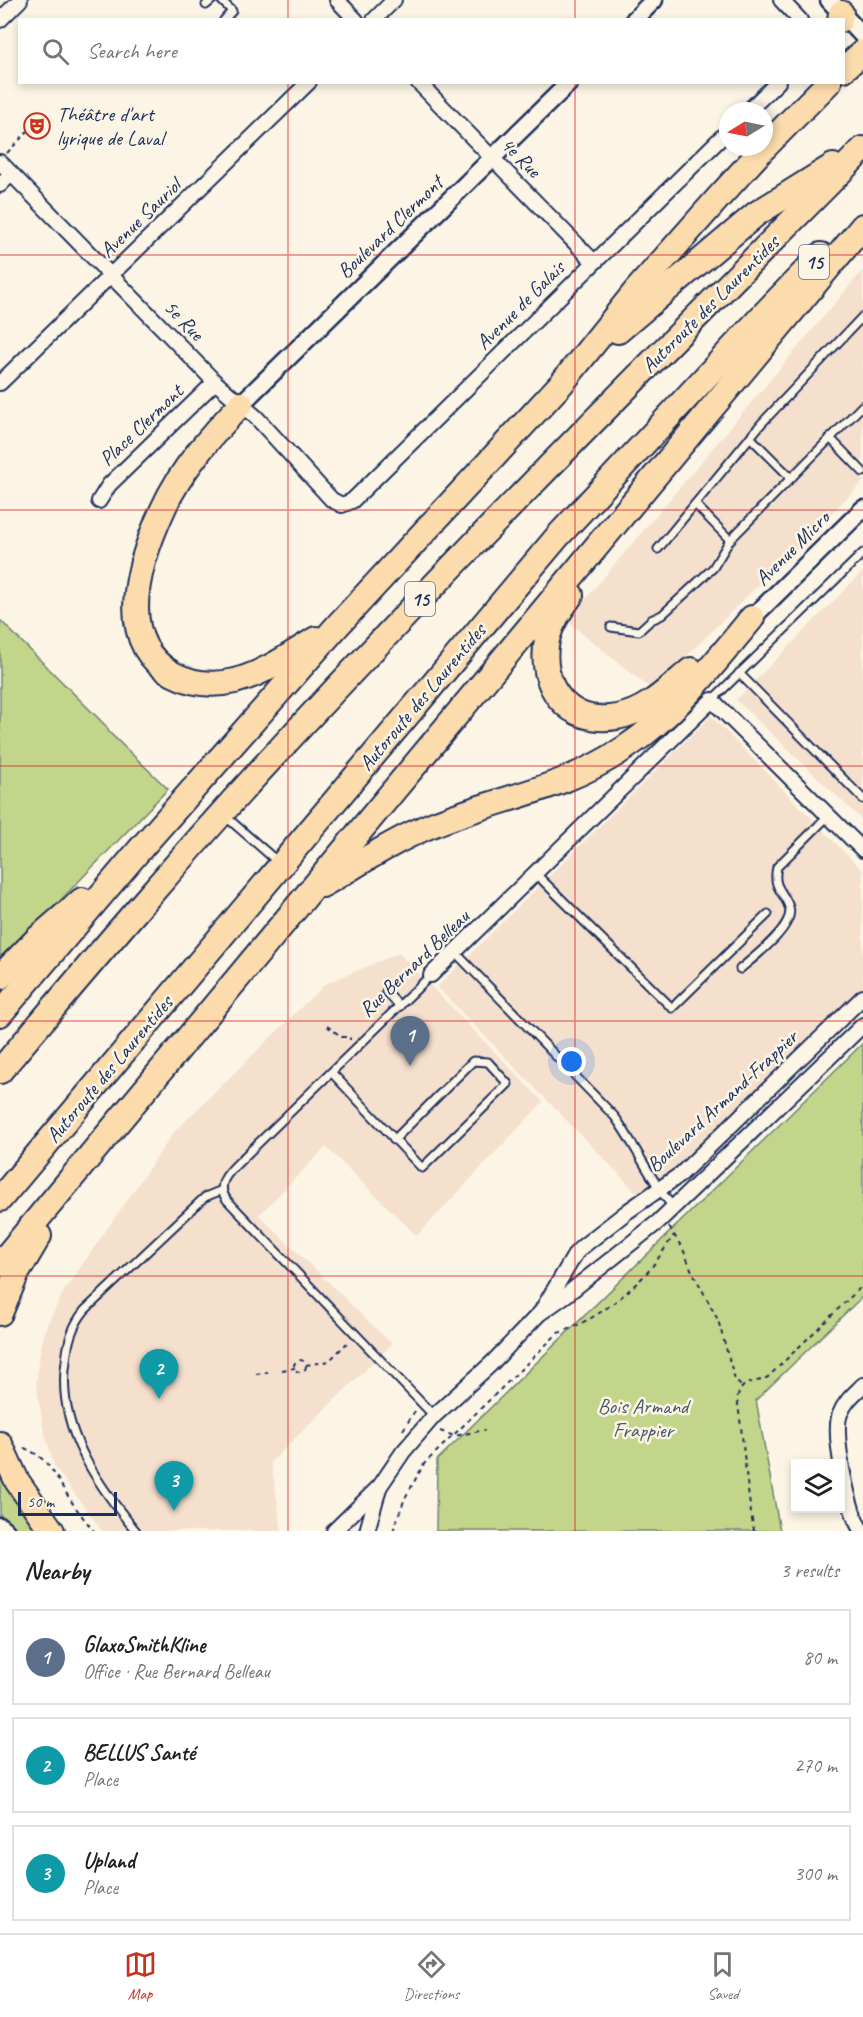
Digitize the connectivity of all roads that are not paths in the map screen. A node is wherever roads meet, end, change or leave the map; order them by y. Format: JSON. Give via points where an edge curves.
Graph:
{"nodes":[{"id":1,"x":20,"y":0,"type":"edge"},
{"id":2,"x":221,"y":0,"type":"edge"},
{"id":3,"x":337,"y":0,"type":"edge"},
{"id":4,"x":394,"y":0,"type":"edge"},
{"id":5,"x":654,"y":0,"type":"edge"},
{"id":6,"x":781,"y":0,"type":"edge"},
{"id":7,"x":226,"y":18,"type":"edge"},
{"id":8,"x":354,"y":18,"type":"edge"},
{"id":9,"x":376,"y":18,"type":"edge"},
{"id":10,"x":636,"y":18,"type":"edge"},
{"id":11,"x":798,"y":18,"type":"edge"},
{"id":12,"x":845,"y":19,"type":"edge"},
{"id":13,"x":0,"y":20,"type":"edge"},
{"id":14,"x":863,"y":36,"type":"edge"},
{"id":15,"x":863,"y":52,"type":"edge"},
{"id":16,"x":845,"y":67,"type":"edge"},
{"id":17,"x":307,"y":84,"type":"edge"},
{"id":18,"x":420,"y":84,"type":"edge"},
{"id":19,"x":568,"y":84,"type":"edge"},
{"id":20,"x":776,"y":84,"type":"edge"},
{"id":21,"x":827,"y":84,"type":"edge"},
{"id":22,"x":757,"y":102,"type":"edge"},
{"id":23,"x":719,"y":140,"type":"edge"},
{"id":24,"x":863,"y":148,"type":"edge"},
{"id":25,"x":3,"y":158,"type":"edge"},
{"id":26,"x":492,"y":159,"type":"junction"},
{"id":27,"x":11,"y":174,"type":"junction"},
{"id":28,"x":0,"y":184,"type":"edge"},
{"id":29,"x":863,"y":213,"type":"edge"},
{"id":30,"x":863,"y":226,"type":"edge"},
{"id":31,"x":594,"y":262,"type":"junction"},
{"id":32,"x":111,"y":276,"type":"junction"},
{"id":33,"x":863,"y":316,"type":"edge"},
{"id":34,"x":215,"y":382,"type":"junction"},
{"id":35,"x":562,"y":382,"type":"junction"},
{"id":36,"x":0,"y":383,"type":"edge"},
{"id":37,"x":241,"y":404,"type":"junction"},
{"id":38,"x":863,"y":405,"type":"edge"},
{"id":39,"x":750,"y":437,"type":"junction"},
{"id":40,"x":830,"y":438,"type":"junction"},
{"id":41,"x":863,"y":472,"type":"edge"},
{"id":42,"x":790,"y":478,"type":"junction"},
{"id":43,"x":639,"y":495,"type":"junction"},
{"id":44,"x":99,"y":501,"type":"dead end"},
{"id":45,"x":339,"y":504,"type":"joint"},
{"id":46,"x":695,"y":504,"type":"junction"},
{"id":47,"x":863,"y":509,"type":"edge"},
{"id":48,"x":730,"y":540,"type":"junction"},
{"id":49,"x":658,"y":549,"type":"dead end"},
{"id":50,"x":863,"y":552,"type":"edge"},
{"id":51,"x":752,"y":618,"type":"junction"},
{"id":52,"x":338,"y":625,"type":"junction"},
{"id":53,"x":611,"y":627,"type":"dead end"},
{"id":54,"x":739,"y":673,"type":"junction"},
{"id":55,"x":712,"y":700,"type":"junction"},
{"id":56,"x":863,"y":799,"type":"edge"},
{"id":57,"x":222,"y":813,"type":"junction"},
{"id":58,"x":828,"y":816,"type":"junction"},
{"id":59,"x":142,"y":847,"type":"junction"},
{"id":60,"x":863,"y":850,"type":"edge"},
{"id":61,"x":281,"y":865,"type":"junction"},
{"id":62,"x":536,"y":874,"type":"junction"},
{"id":63,"x":308,"y":892,"type":"junction"},
{"id":64,"x":768,"y":914,"type":"dead end"},
{"id":65,"x":456,"y":952,"type":"junction"},
{"id":66,"x":740,"y":969,"type":"dead end"},
{"id":67,"x":431,"y":975,"type":"joint"},
{"id":68,"x":0,"y":977,"type":"edge"},
{"id":69,"x":386,"y":992,"type":"dead end"},
{"id":70,"x":863,"y":997,"type":"edge"},
{"id":71,"x":400,"y":1006,"type":"junction"},
{"id":72,"x":0,"y":1014,"type":"edge"},
{"id":73,"x":863,"y":1025,"type":"edge"},
{"id":74,"x":0,"y":1071,"type":"edge"},
{"id":75,"x":332,"y":1073,"type":"junction"},
{"id":76,"x":394,"y":1140,"type":"junction"},
{"id":77,"x":80,"y":1167,"type":"junction"},
{"id":78,"x":222,"y":1190,"type":"junction"},
{"id":79,"x":658,"y":1190,"type":"junction"},
{"id":80,"x":0,"y":1199,"type":"edge"},
{"id":81,"x":673,"y":1207,"type":"junction"},
{"id":82,"x":0,"y":1264,"type":"edge"},
{"id":83,"x":0,"y":1313,"type":"edge"},
{"id":84,"x":539,"y":1314,"type":"junction"},
{"id":85,"x":863,"y":1385,"type":"edge"},
{"id":86,"x":430,"y":1420,"type":"junction"},
{"id":87,"x":10,"y":1446,"type":"edge"},
{"id":88,"x":380,"y":1486,"type":"junction"},
{"id":89,"x":0,"y":1526,"type":"edge"},
{"id":90,"x":6,"y":1531,"type":"edge"},
{"id":91,"x":52,"y":1531,"type":"edge"},
{"id":92,"x":136,"y":1531,"type":"edge"},
{"id":93,"x":334,"y":1531,"type":"edge"},
{"id":94,"x":367,"y":1531,"type":"edge"},
{"id":95,"x":862,"y":1531,"type":"edge"}],
"edges":[{"from":1,"to":13,"type":"street"},
{"from":2,"to":7,"type":"lane","via":[[232,11]]},
{"from":3,"to":8,"type":"street"},
{"from":4,"to":9,"type":"street"},
{"from":5,"to":10,"type":"street"},
{"from":6,"to":11,"type":"street"},
{"from":12,"to":14,"type":"street"},
{"from":15,"to":16,"type":"highway"},
{"from":17,"to":32,"type":"street","name":"Avenue Sauriol"},
{"from":18,"to":26,"type":"street","name":"4e Rue"},
{"from":19,"to":26,"type":"street","name":"Boulevard Clermont"},
{"from":20,"to":22,"type":"street"},
{"from":21,"to":35,"type":"highway","via":[[704,214]]},
{"from":23,"to":31,"type":"street","name":"Avenue de Galais"},
{"from":24,"to":35,"type":"highway","via":[[756,214]]},
{"from":24,"to":57,"type":"highway","name":"Autoroute des Laurentides","number":"15","via":[[445,574]]},
{"from":25,"to":27,"type":"street","name":"5e Rue"},
{"from":26,"to":31,"type":"street","name":"4e Rue"},
{"from":26,"to":37,"type":"street","name":"Boulevard Clermont"},
{"from":27,"to":28,"type":"street"},
{"from":27,"to":32,"type":"street","name":"5e Rue"},
{"from":29,"to":61,"type":"highway","name":"Autoroute des Laurentides","number":"15","via":[[558,536]]},
{"from":30,"to":43,"type":"highway"},
{"from":31,"to":45,"type":"street","name":"Avenue de Galais","via":[[352,501]]},
{"from":32,"to":34,"type":"street","name":"5e Rue"},
{"from":32,"to":36,"type":"street","name":"Avenue Sauriol"},
{"from":33,"to":39,"type":"lane"},
{"from":34,"to":37,"type":"street","name":"5e Rue"},
{"from":34,"to":44,"type":"street","name":"Place Clermont","via":[[109,485]]},
{"from":35,"to":52,"type":"highway"},
{"from":37,"to":45,"type":"street","name":"5e Rue"},
{"from":37,"to":52,"type":"highway","via":[[186,469],[158,520],[136,600],[141,638],[168,671],[193,681],[219,683],[264,670]]},
{"from":38,"to":40,"type":"lane"},
{"from":39,"to":42,"type":"lane"},
{"from":39,"to":46,"type":"lane"},
{"from":40,"to":41,"type":"lane"},
{"from":40,"to":42,"type":"lane"},
{"from":42,"to":48,"type":"lane"},
{"from":43,"to":51,"type":"highway","via":[[551,629],[545,666],[562,701],[579,713],[599,718],[638,710],[666,692]]},
{"from":43,"to":63,"type":"highway"},
{"from":46,"to":48,"type":"lane"},
{"from":46,"to":49,"type":"lane"},
{"from":47,"to":51,"type":"street","name":"Avenue Micro"},
{"from":48,"to":53,"type":"lane","via":[[713,568],[662,615],[639,631]]},
{"from":50,"to":54,"type":"lane"},
{"from":51,"to":63,"type":"highway","via":[[676,706],[612,756],[560,783],[421,830]]},
{"from":52,"to":59,"type":"highway"},
{"from":54,"to":55,"type":"lane"},
{"from":54,"to":56,"type":"lane"},
{"from":55,"to":58,"type":"street"},
{"from":55,"to":62,"type":"street","name":"Rue Bernard Belleau"},
{"from":57,"to":61,"type":"lane"},
{"from":57,"to":74,"type":"highway","name":"Autoroute des Laurentides","number":"15"},
{"from":58,"to":60,"type":"street"},
{"from":58,"to":66,"type":"lane","via":[[777,867],[778,887],[789,906],[789,915],[780,933]]},
{"from":59,"to":68,"type":"highway","via":[[38,938]]},
{"from":59,"to":72,"type":"highway"},
{"from":61,"to":80,"type":"highway","name":"Autoroute des Laurentides","number":"15"},
{"from":62,"to":64,"type":"lane","via":[[672,1008]]},
{"from":62,"to":65,"type":"street","name":"Rue Bernard Belleau"},
{"from":63,"to":77,"type":"highway"},
{"from":65,"to":67,"type":"street","name":"Rue Bernard Belleau"},
{"from":65,"to":79,"type":"lane","via":[[615,1117]]},
{"from":67,"to":71,"type":"lane","name":"Rue Bernard Belleau"},
{"from":69,"to":71,"type":"lane"},
{"from":70,"to":79,"type":"street","name":"Boulevard Armand-Frappier","via":[[681,1174]]},
{"from":71,"to":75,"type":"lane","name":"Rue Bernard Belleau"},
{"from":73,"to":81,"type":"street","name":"Boulevard Armand-Frappier"},
{"from":75,"to":76,"type":"lane"},
{"from":75,"to":78,"type":"lane","name":"Rue Bernard Belleau","via":[[227,1175]]},
{"from":76,"to":76,"type":"lane","via":[[422,1168],[508,1084],[488,1062],[473,1062]]},
{"from":77,"to":82,"type":"highway"},
{"from":77,"to":83,"type":"highway","via":[[16,1275]]},
{"from":78,"to":86,"type":"lane"},
{"from":78,"to":92,"type":"lane","via":[[205,1197],[85,1310],[69,1340],[65,1390],[74,1434],[92,1470]]},
{"from":79,"to":81,"type":"lane"},
{"from":79,"to":84,"type":"street","name":"Boulevard Armand-Frappier","via":[[576,1253]]},
{"from":81,"to":84,"type":"street","name":"Boulevard Armand-Frappier"},
{"from":84,"to":86,"type":"street","name":"Boulevard Armand-Frappier"},
{"from":85,"to":95,"type":"street","via":[[847,1400],[839,1416],[838,1434],[848,1497]]},
{"from":86,"to":88,"type":"street","name":"Boulevard Armand-Frappier"},
{"from":87,"to":91,"type":"highway","via":[[17,1481]]},
{"from":88,"to":93,"type":"street","name":"Boulevard Armand-Frappier"},
{"from":88,"to":94,"type":"street","name":"Boulevard Armand-Frappier"},
{"from":89,"to":90,"type":"street"}]}
